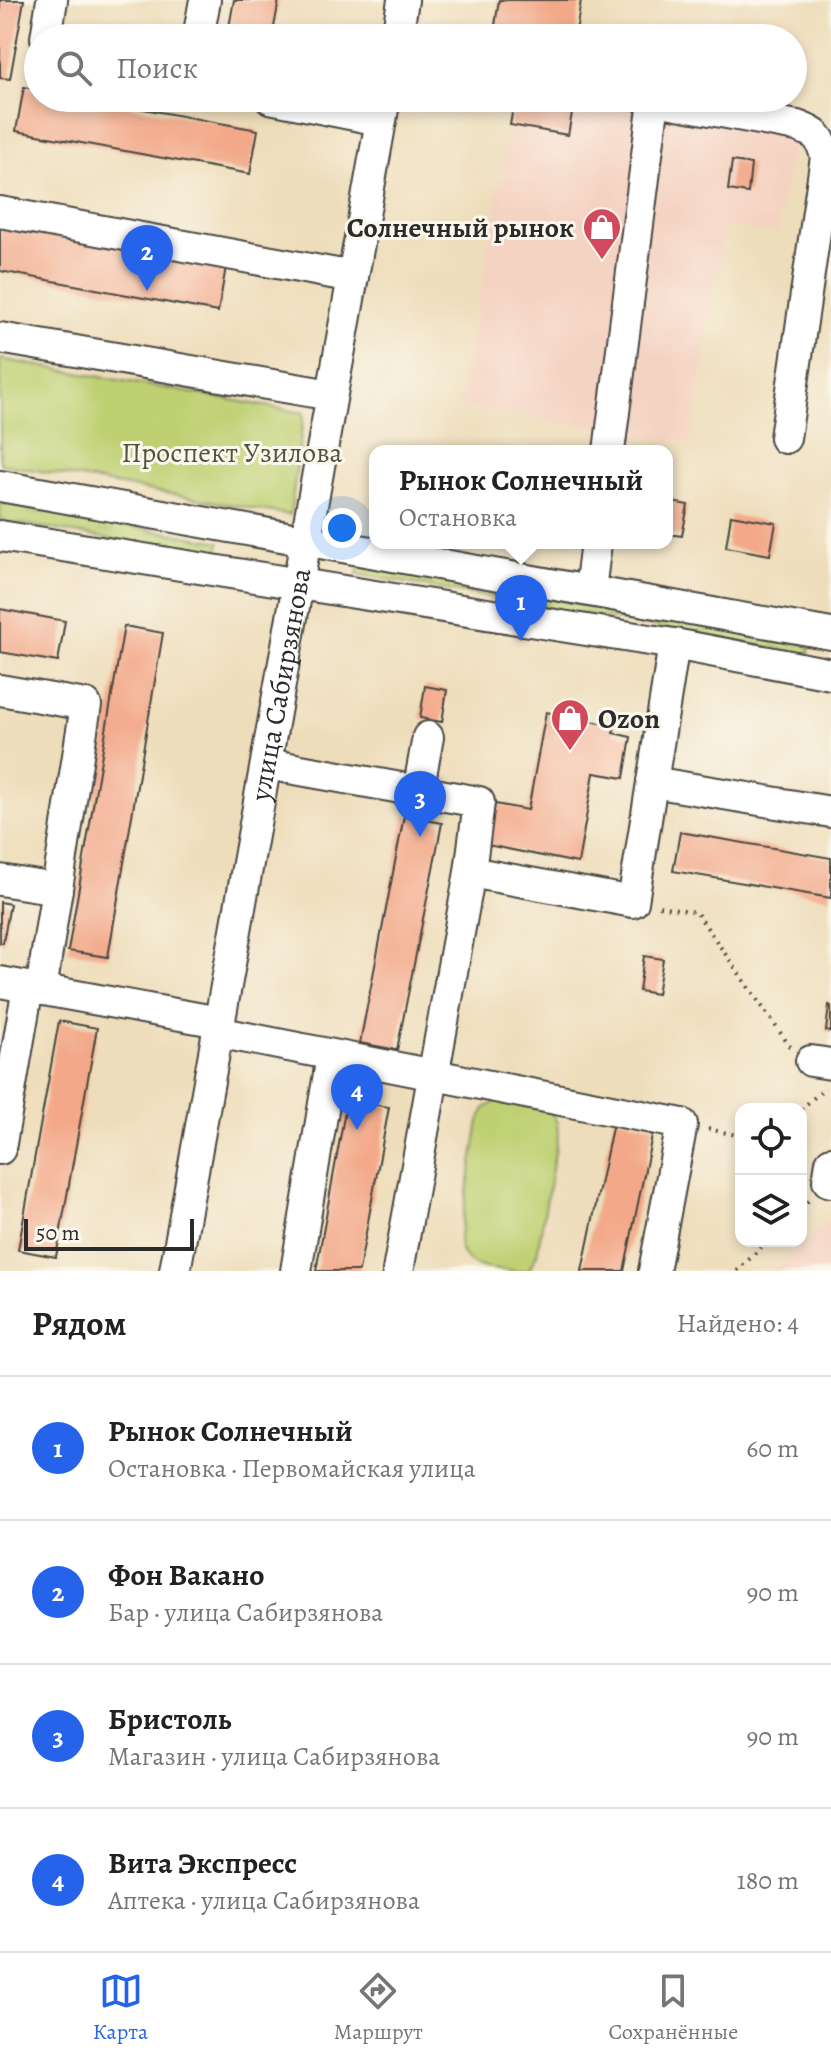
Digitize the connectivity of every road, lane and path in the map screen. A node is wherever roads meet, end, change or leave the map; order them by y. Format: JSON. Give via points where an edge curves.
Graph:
{"nodes":[{"id":1,"x":52,"y":0,"type":"edge"},
{"id":2,"x":205,"y":0,"type":"edge"},
{"id":3,"x":403,"y":0,"type":"edge"},
{"id":4,"x":48,"y":24,"type":"edge"},
{"id":5,"x":201,"y":24,"type":"edge"},
{"id":6,"x":399,"y":24,"type":"edge"},
{"id":7,"x":381,"y":112,"type":"edge"},
{"id":8,"x":648,"y":112,"type":"edge"},
{"id":9,"x":721,"y":112,"type":"edge"},
{"id":10,"x":0,"y":212,"type":"edge"},
{"id":11,"x":353,"y":277,"type":"junction"},
{"id":12,"x":0,"y":338,"type":"edge"},
{"id":13,"x":331,"y":395,"type":"junction"},
{"id":14,"x":785,"y":438,"type":"dead end"},
{"id":15,"x":610,"y":445,"type":"edge"},
{"id":16,"x":0,"y":486,"type":"edge"},
{"id":17,"x":0,"y":536,"type":"edge"},
{"id":18,"x":306,"y":541,"type":"junction"},
{"id":19,"x":595,"y":549,"type":"edge"},
{"id":20,"x":298,"y":584,"type":"junction"},
{"id":21,"x":590,"y":590,"type":"junction"},
{"id":22,"x":825,"y":633,"type":"edge"},
{"id":23,"x":674,"y":644,"type":"junction"},
{"id":24,"x":822,"y":672,"type":"edge"},
{"id":25,"x":0,"y":690,"type":"edge"},
{"id":26,"x":428,"y":737,"type":"dead end"},
{"id":27,"x":267,"y":764,"type":"junction"},
{"id":28,"x":652,"y":782,"type":"junction"},
{"id":29,"x":418,"y":792,"type":"junction"},
{"id":30,"x":831,"y":812,"type":"edge"},
{"id":31,"x":470,"y":872,"type":"junction"},
{"id":32,"x":0,"y":880,"type":"edge"},
{"id":33,"x":57,"y":889,"type":"junction"},
{"id":34,"x":633,"y":902,"type":"junction"},
{"id":35,"x":23,"y":987,"type":"edge"},
{"id":36,"x":218,"y":1027,"type":"junction"},
{"id":37,"x":332,"y":1056,"type":"junction"},
{"id":38,"x":817,"y":1065,"type":"edge"},
{"id":39,"x":431,"y":1076,"type":"junction"},
{"id":40,"x":803,"y":1103,"type":"edge"},
{"id":41,"x":682,"y":1124,"type":"junction"},
{"id":42,"x":735,"y":1135,"type":"edge"},
{"id":43,"x":0,"y":1149,"type":"edge"},
{"id":44,"x":831,"y":1162,"type":"edge"},
{"id":45,"x":831,"y":1182,"type":"edge"},
{"id":46,"x":762,"y":1247,"type":"edge"},
{"id":47,"x":175,"y":1271,"type":"edge"},
{"id":48,"x":296,"y":1271,"type":"edge"},
{"id":49,"x":398,"y":1271,"type":"edge"},
{"id":50,"x":654,"y":1271,"type":"edge"},
{"id":51,"x":737,"y":1271,"type":"edge"}],
"edges":[{"from":1,"to":4,"type":"street"},
{"from":2,"to":5,"type":"street"},
{"from":3,"to":6,"type":"street"},
{"from":7,"to":11,"type":"street","name":"улица Сабирзянова"},
{"from":8,"to":15,"type":"street"},
{"from":9,"to":14,"type":"street","via":[[816,134],[826,157]]},
{"from":10,"to":11,"type":"street"},
{"from":11,"to":13,"type":"street","name":"улица Сабирзянова"},
{"from":12,"to":13,"type":"street"},
{"from":13,"to":18,"type":"street","name":"улица Сабирзянова"},
{"from":16,"to":18,"type":"street"},
{"from":17,"to":20,"type":"street"},
{"from":18,"to":20,"type":"street","name":"улица Сабирзянова"},
{"from":18,"to":21,"type":"street"},
{"from":19,"to":21,"type":"street"},
{"from":20,"to":23,"type":"street"},
{"from":20,"to":27,"type":"street","name":"улица Сабирзянова"},
{"from":21,"to":22,"type":"street"},
{"from":22,"to":24,"type":"street"},
{"from":23,"to":24,"type":"street"},
{"from":23,"to":28,"type":"street"},
{"from":25,"to":33,"type":"street","via":[[86,705]]},
{"from":26,"to":29,"type":"street"},
{"from":27,"to":29,"type":"street"},
{"from":27,"to":36,"type":"street","name":"улица Сабирзянова"},
{"from":28,"to":30,"type":"street"},
{"from":28,"to":34,"type":"street"},
{"from":29,"to":31,"type":"street","via":[[479,802]]},
{"from":31,"to":34,"type":"street"},
{"from":31,"to":39,"type":"street"},
{"from":32,"to":33,"type":"street"},
{"from":33,"to":35,"type":"street"},
{"from":34,"to":38,"type":"path","via":[[696,912]]},
{"from":35,"to":36,"type":"street"},
{"from":35,"to":43,"type":"street"},
{"from":36,"to":37,"type":"street"},
{"from":36,"to":47,"type":"street","name":"улица Сабирзянова"},
{"from":37,"to":39,"type":"street"},
{"from":37,"to":48,"type":"street"},
{"from":38,"to":40,"type":"path"},
{"from":39,"to":41,"type":"street"},
{"from":39,"to":49,"type":"street"},
{"from":41,"to":42,"type":"path"},
{"from":41,"to":50,"type":"street"},
{"from":44,"to":45,"type":"street"},
{"from":46,"to":51,"type":"path"}]}
